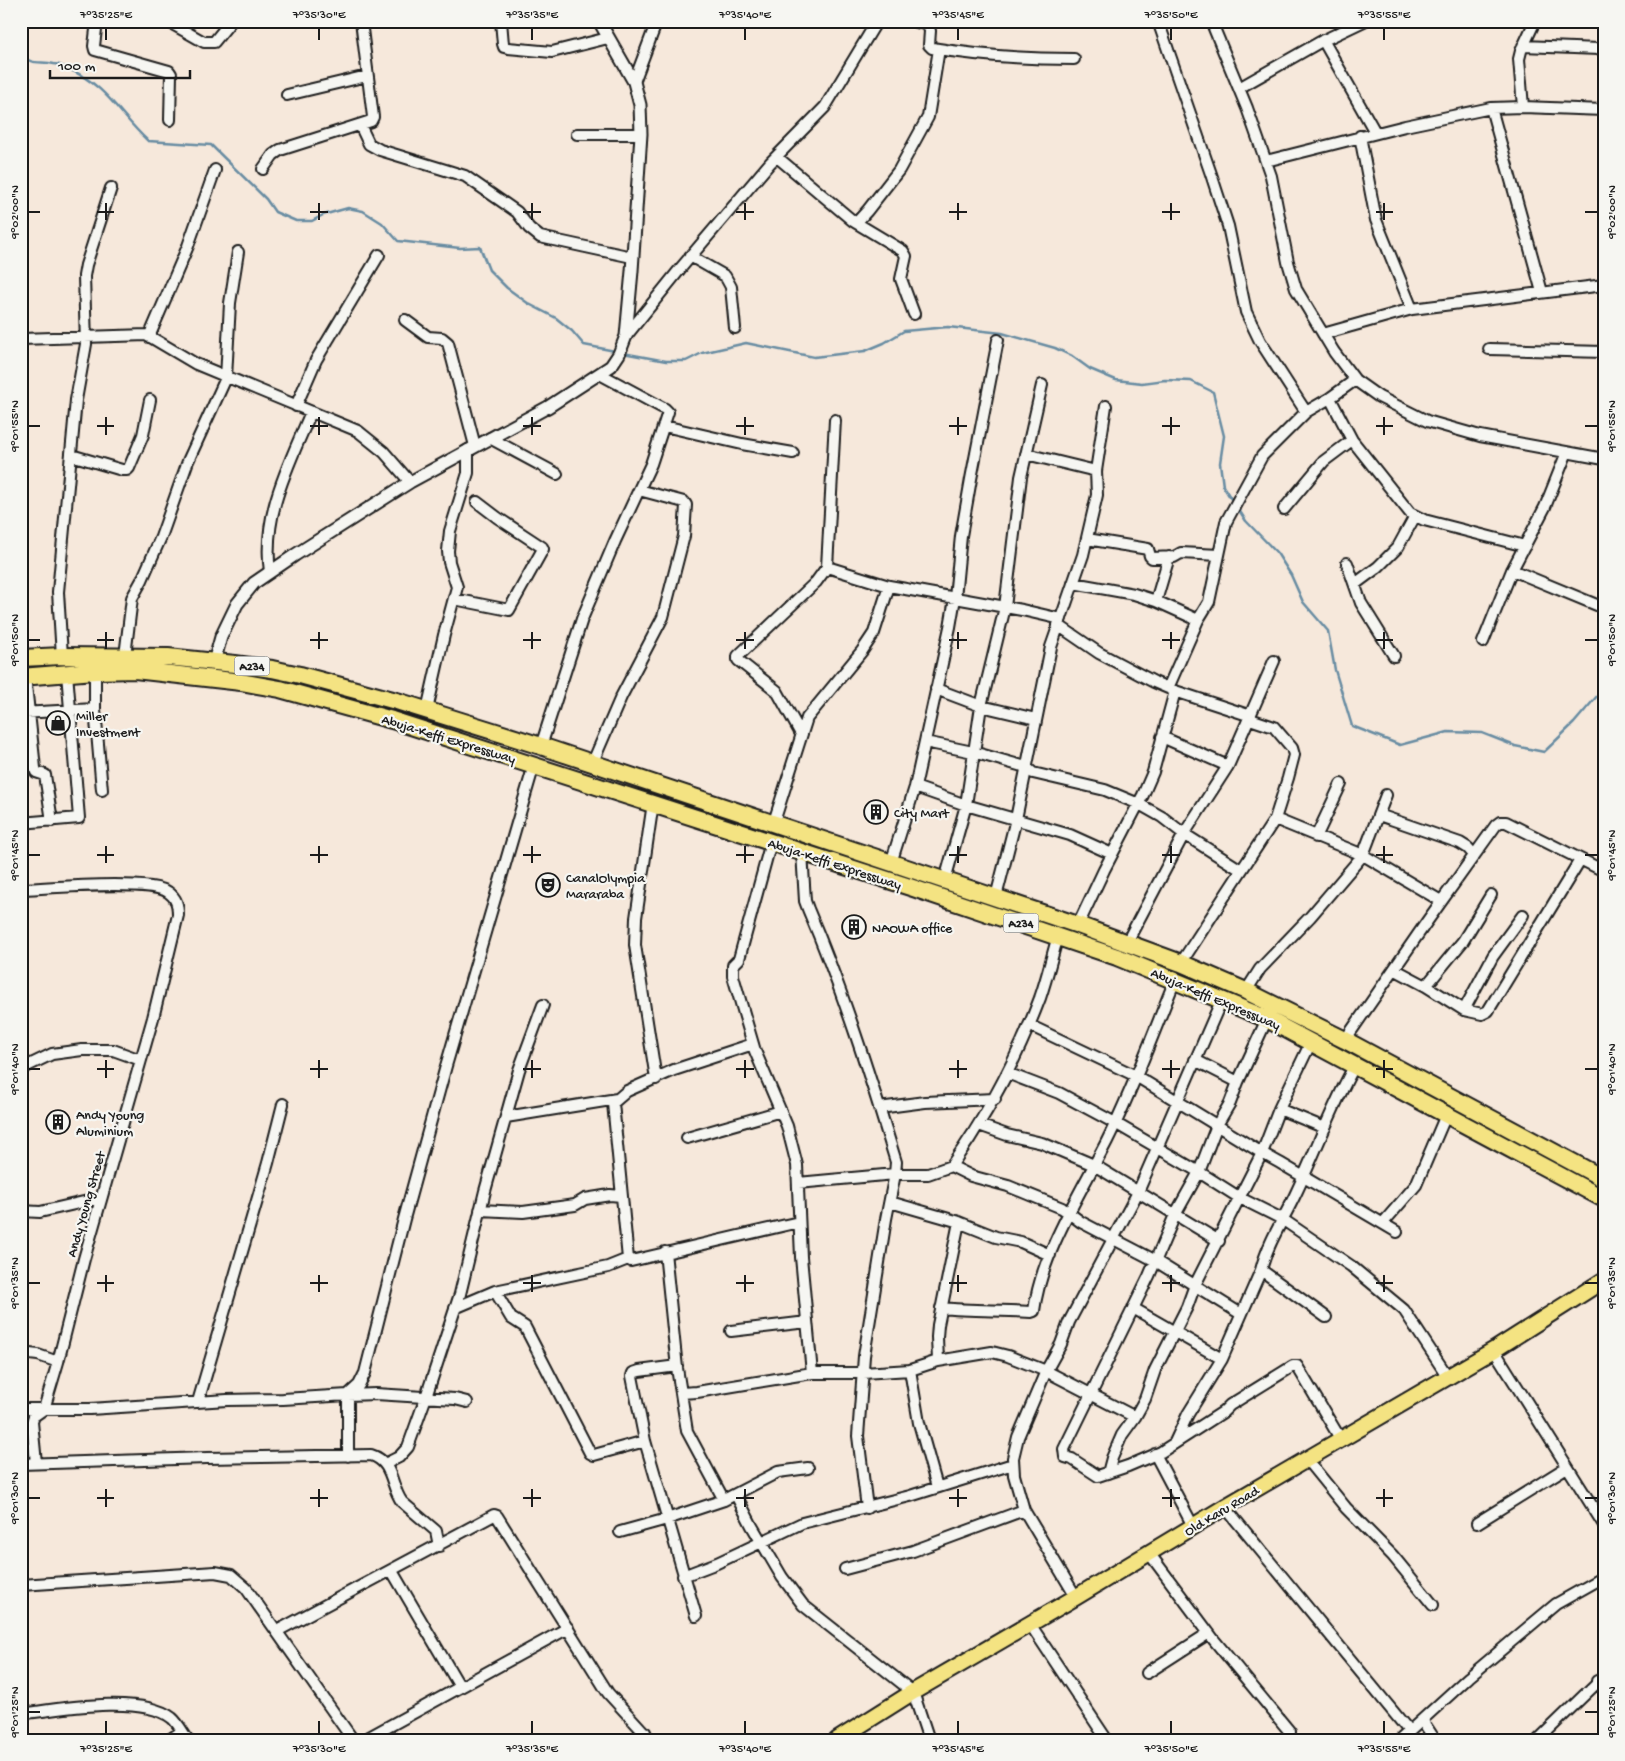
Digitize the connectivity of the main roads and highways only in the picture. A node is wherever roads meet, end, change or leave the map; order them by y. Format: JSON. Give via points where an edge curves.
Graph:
{"nodes":[{"id":1,"x":44,"y":657,"type":"junction"},
{"id":2,"x":21,"y":658,"type":"edge"},
{"id":3,"x":44,"y":675,"type":"junction"},
{"id":4,"x":23,"y":676,"type":"edge"},
{"id":5,"x":1604,"y":1179,"type":"edge"},
{"id":6,"x":1604,"y":1199,"type":"edge"},
{"id":7,"x":1604,"y":1280,"type":"edge"},
{"id":8,"x":837,"y":1740,"type":"edge"}],
"edges":[{"from":1,"to":2,"type":"highway","name":"Abuja-Keffi Expressway","number":"A234"},
{"from":1,"to":3,"type":"highway"},
{"from":1,"to":5,"type":"highway","name":"Abuja-Keffi Expressway","number":"A234","via":[[168,657],[300,675],[541,746],[996,897],[1127,942],[1246,991],[1346,1040]]},
{"from":3,"to":4,"type":"highway","name":"Abuja-Keffi Expressway","number":"A234"},
{"from":3,"to":6,"type":"highway","name":"Abuja-Keffi Expressway","number":"A234","via":[[95,670],[164,672],[280,689],[534,765],[1058,936],[1117,956],[1267,1018]]},
{"from":7,"to":8,"type":"main road","name":"Old Karu Road","via":[[1494,1350]]}]}
